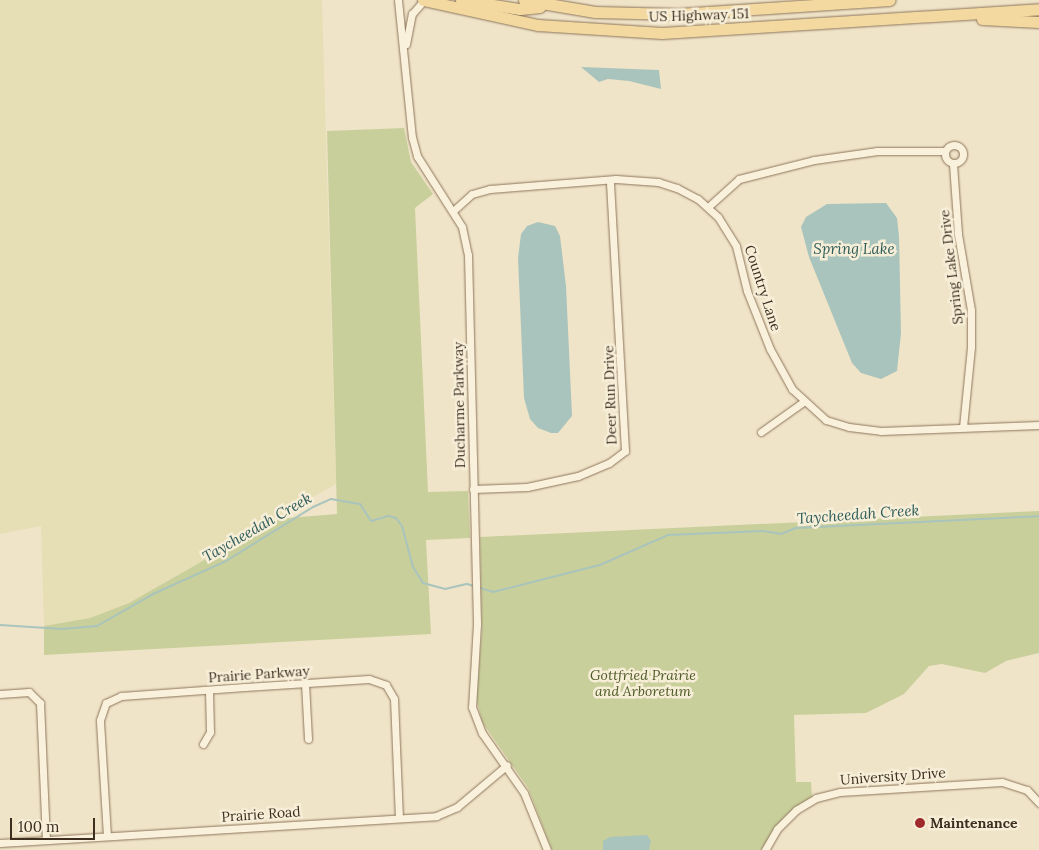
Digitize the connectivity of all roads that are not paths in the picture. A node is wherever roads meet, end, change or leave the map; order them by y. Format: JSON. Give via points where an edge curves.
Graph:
{"nodes":[{"id":1,"x":398,"y":0,"type":"edge"},
{"id":2,"x":423,"y":0,"type":"edge"},
{"id":3,"x":461,"y":0,"type":"edge"},
{"id":4,"x":524,"y":0,"type":"edge"},
{"id":5,"x":890,"y":0,"type":"edge"},
{"id":6,"x":552,"y":6,"type":"junction"},
{"id":7,"x":1039,"y":9,"type":"edge"},
{"id":8,"x":923,"y":17,"type":"junction"},
{"id":9,"x":1039,"y":22,"type":"edge"},
{"id":10,"x":405,"y":49,"type":"junction"},
{"id":11,"x":945,"y":151,"type":"junction"},
{"id":12,"x":954,"y":164,"type":"junction"},
{"id":13,"x":610,"y":180,"type":"junction"},
{"id":14,"x":708,"y":207,"type":"junction"},
{"id":15,"x":453,"y":211,"type":"junction"},
{"id":16,"x":802,"y":402,"type":"junction"},
{"id":17,"x":1039,"y":424,"type":"edge"},
{"id":18,"x":963,"y":428,"type":"junction"},
{"id":19,"x":761,"y":432,"type":"dead end"},
{"id":20,"x":473,"y":489,"type":"junction"},
{"id":21,"x":305,"y":683,"type":"junction"},
{"id":22,"x":208,"y":690,"type":"junction"},
{"id":23,"x":0,"y":694,"type":"edge"},
{"id":24,"x":308,"y":739,"type":"dead end"},
{"id":25,"x":202,"y":744,"type":"dead end"},
{"id":26,"x":506,"y":765,"type":"junction"},
{"id":27,"x":1039,"y":803,"type":"edge"},
{"id":28,"x":399,"y":818,"type":"junction"},
{"id":29,"x":107,"y":836,"type":"junction"},
{"id":30,"x":46,"y":840,"type":"junction"},
{"id":31,"x":0,"y":843,"type":"edge"},
{"id":32,"x":547,"y":850,"type":"edge"},
{"id":33,"x":765,"y":850,"type":"edge"}],
"edges":[{"from":1,"to":10,"type":"street","name":"Ducharme Parkway"},
{"from":2,"to":8,"type":"main road","name":"US Highway 151","via":[[538,25],[662,33]]},
{"from":2,"to":10,"type":"street","name":"Ducharme Parkway","via":[[412,14]]},
{"from":3,"to":6,"type":"main road","via":[[520,9]]},
{"from":4,"to":6,"type":"main road","name":"US Highway 151"},
{"from":5,"to":6,"type":"main road","name":"US Highway 151","via":[[678,14],[595,12]]},
{"from":7,"to":8,"type":"main road","name":"US Highway 151"},
{"from":8,"to":9,"type":"main road"},
{"from":10,"to":15,"type":"street","name":"Ducharme Parkway","via":[[412,137],[417,156]]},
{"from":11,"to":12,"type":"street","via":[[945,157]]},
{"from":11,"to":12,"type":"street","name":"Spring Lake Drive","via":[[953,145],[962,149],[963,155]]},
{"from":11,"to":14,"type":"street","name":"Spring Lake Drive","via":[[877,151],[814,160],[739,179]]},
{"from":12,"to":18,"type":"street","name":"Spring Lake Drive","via":[[958,234],[971,310],[971,347]]},
{"from":13,"to":14,"type":"street","name":"Country Lane","via":[[658,182],[691,195]]},
{"from":13,"to":15,"type":"street","name":"Country Lane","via":[[490,189],[472,194]]},
{"from":13,"to":20,"type":"street","name":"Deer Run Drive","via":[[625,451],[609,463],[578,476],[527,487]]},
{"from":14,"to":16,"type":"street","name":"Country Lane","via":[[736,246],[748,292],[770,349]]},
{"from":15,"to":20,"type":"street","name":"Ducharme Parkway","via":[[462,227],[468,255]]},
{"from":16,"to":18,"type":"street","name":"Country Lane","via":[[826,420],[849,427],[881,431]]},
{"from":16,"to":19,"type":"street"},
{"from":17,"to":18,"type":"street","name":"Country Lane"},
{"from":20,"to":26,"type":"street","name":"Ducharme Parkway","via":[[476,593],[472,707],[482,733]]},
{"from":21,"to":22,"type":"street","name":"Prairie Parkway"},
{"from":21,"to":24,"type":"street"},
{"from":21,"to":28,"type":"street","name":"Prairie Parkway","via":[[372,679],[384,683],[391,692]]},
{"from":22,"to":25,"type":"street","via":[[210,732]]},
{"from":22,"to":29,"type":"street","name":"Prairie Parkway","via":[[124,696],[108,702],[100,716]]},
{"from":23,"to":30,"type":"street","via":[[27,692],[38,699]]},
{"from":26,"to":28,"type":"street","name":"Prairie Road","via":[[449,811],[436,816]]},
{"from":26,"to":32,"type":"street","name":"Ducharme Parkway","via":[[531,807]]},
{"from":27,"to":33,"type":"street","name":"University Drive","via":[[1022,787],[1002,782],[840,792],[816,798],[796,810],[780,826]]},
{"from":28,"to":29,"type":"street","name":"Prairie Road"},
{"from":29,"to":30,"type":"street","name":"Prairie Road"},
{"from":30,"to":31,"type":"street","name":"Prairie Road"}]}
